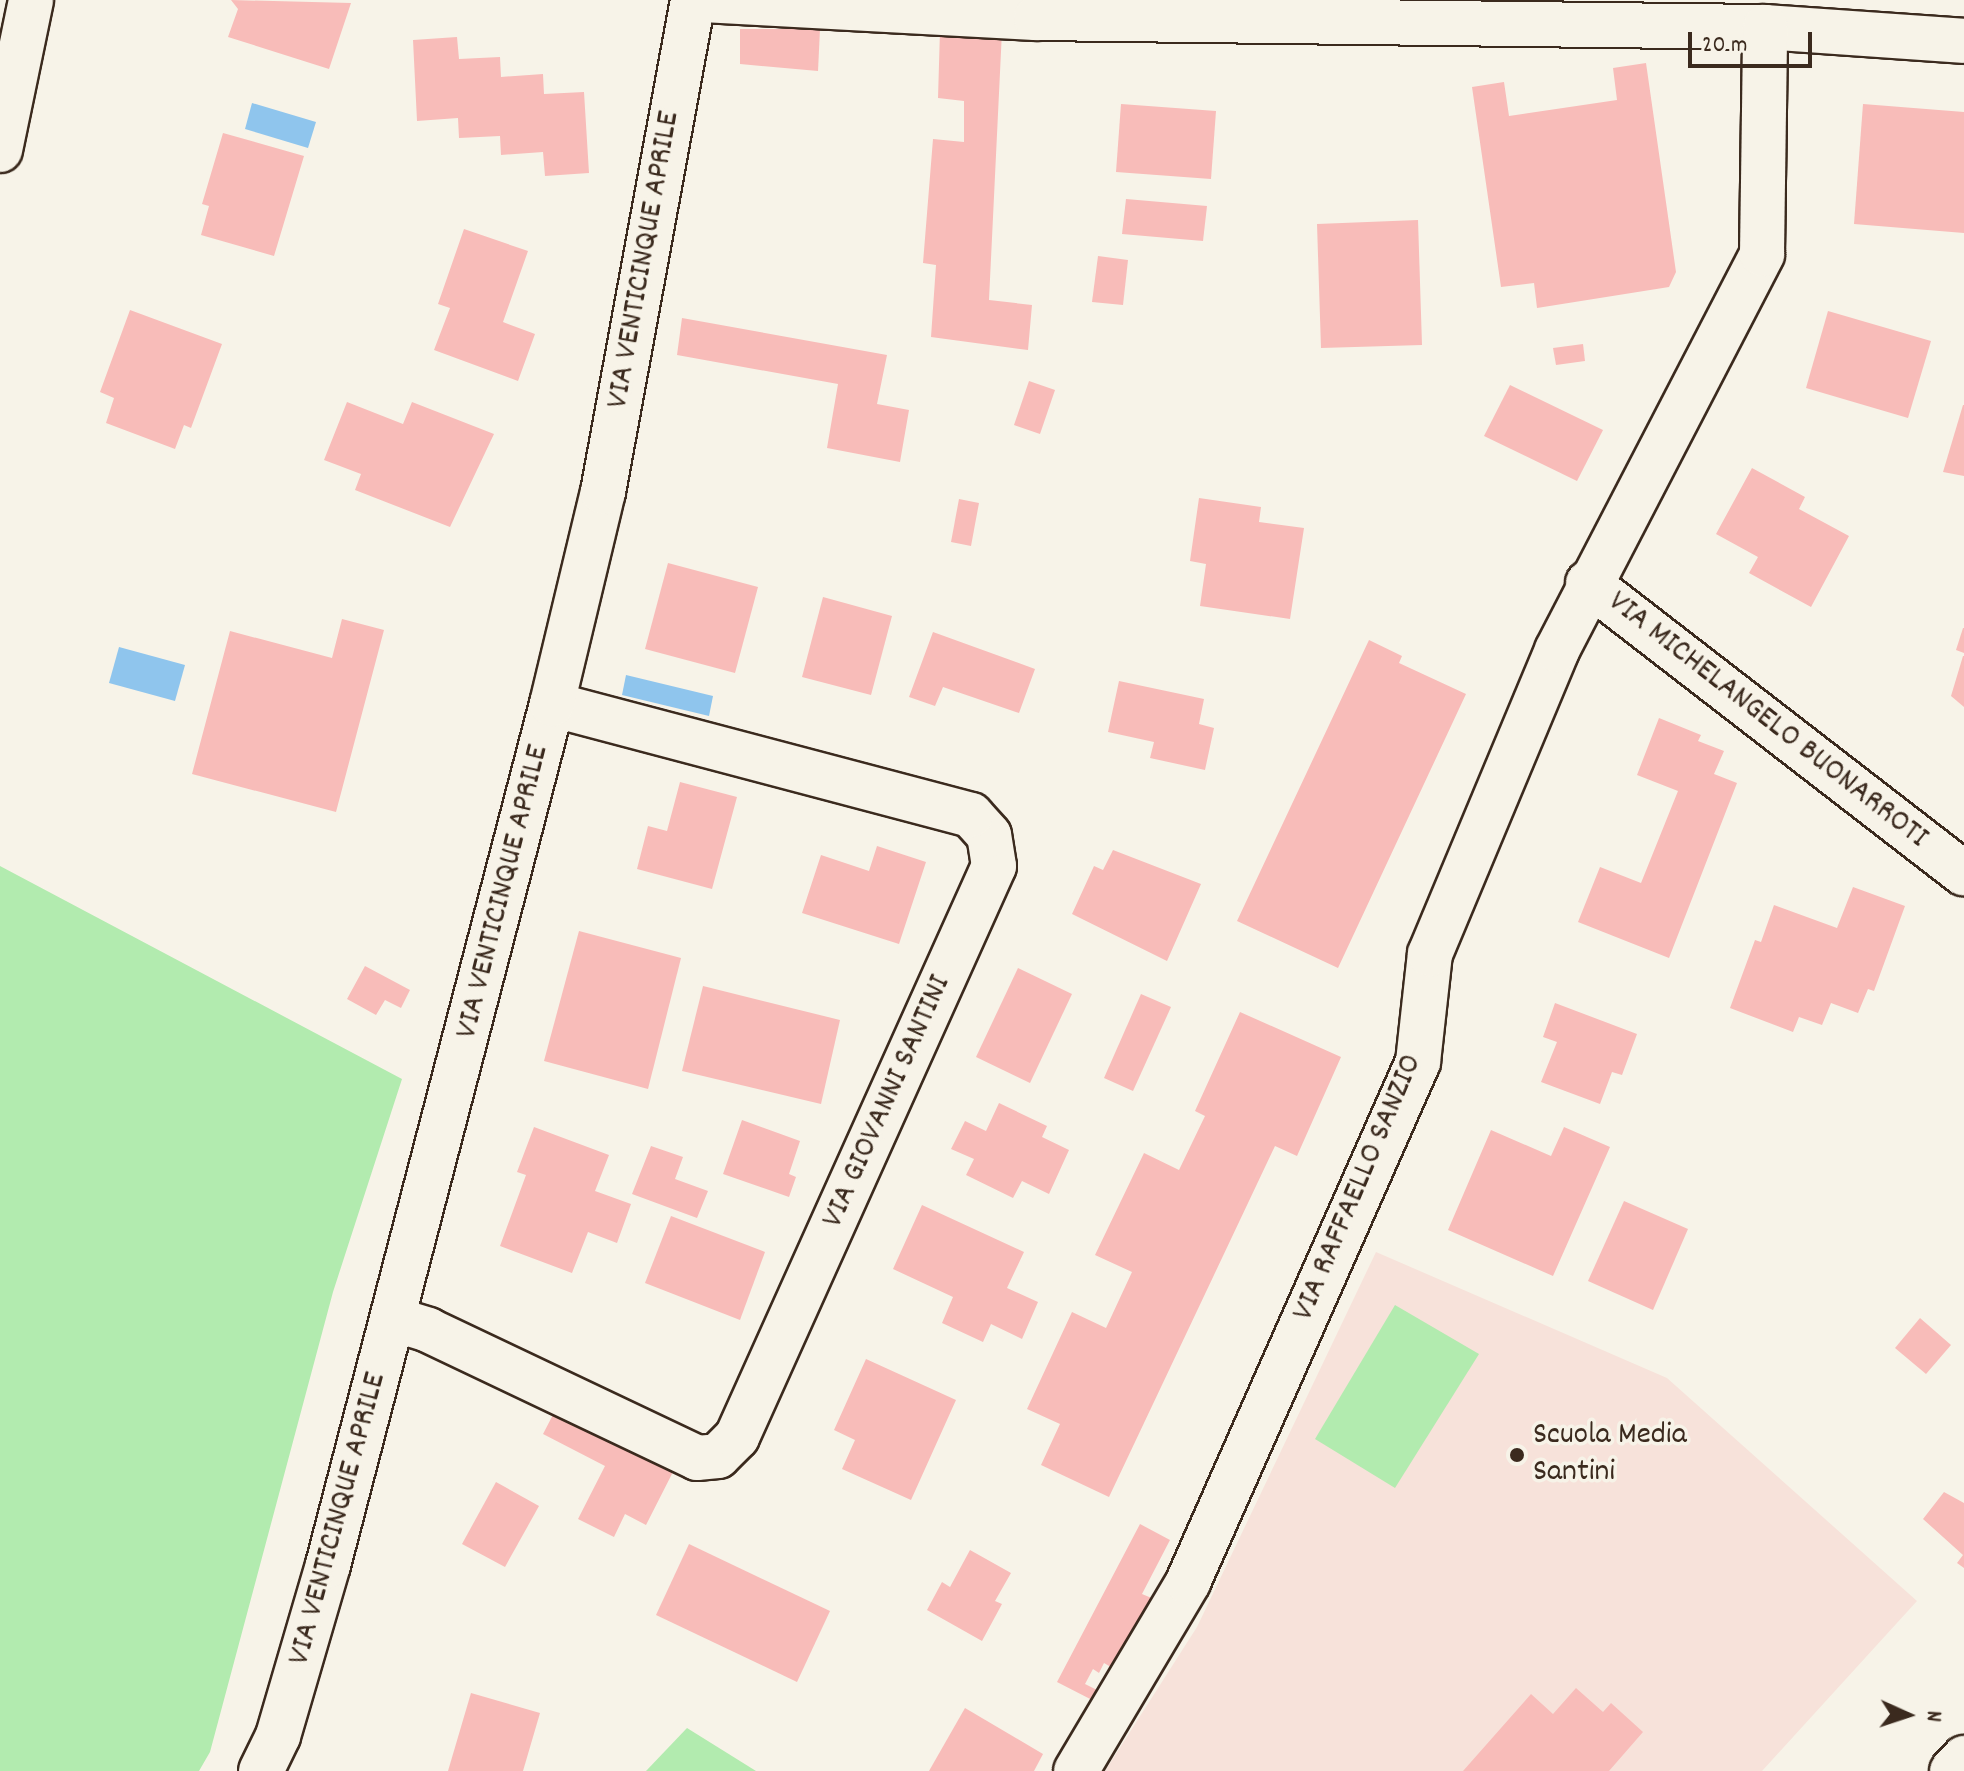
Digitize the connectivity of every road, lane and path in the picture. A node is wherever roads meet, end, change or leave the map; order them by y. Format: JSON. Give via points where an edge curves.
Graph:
{"nodes":[{"id":1,"x":31,"y":0,"type":"edge"},
{"id":2,"x":693,"y":0,"type":"edge"},
{"id":3,"x":702,"y":0,"type":"edge"},
{"id":4,"x":1826,"y":16,"type":"edge"},
{"id":5,"x":1765,"y":27,"type":"junction"},
{"id":6,"x":1964,"y":41,"type":"edge"},
{"id":7,"x":0,"y":150,"type":"edge"},
{"id":8,"x":1588,"y":583,"type":"junction"},
{"id":9,"x":552,"y":704,"type":"junction"},
{"id":10,"x":1964,"y":874,"type":"edge"},
{"id":11,"x":393,"y":1319,"type":"junction"},
{"id":12,"x":1964,"y":1758,"type":"edge"},
{"id":13,"x":261,"y":1771,"type":"edge"},
{"id":14,"x":1076,"y":1771,"type":"edge"},
{"id":15,"x":1952,"y":1771,"type":"edge"}],
"edges":[{"from":1,"to":7,"type":"street"},
{"from":2,"to":9,"type":"street","name":"VIA VENTICINQUE APRILE","via":[[603,492]]},
{"from":3,"to":5,"type":"street","via":[[1036,18]]},
{"from":4,"to":5,"type":"street"},
{"from":4,"to":6,"type":"street"},
{"from":5,"to":8,"type":"street","name":"VIA MICHELANGELO BUONARROTI","via":[[1762,254]]},
{"from":8,"to":10,"type":"street","name":"VIA MICHELANGELO BUONARROTI"},
{"from":8,"to":14,"type":"street","name":"VIA RAFFAELLO SANZIO","via":[[1430,954],[1418,1062],[1188,1582]]},
{"from":9,"to":11,"type":"street","name":"VIA VENTICINQUE APRILE"},
{"from":9,"to":11,"type":"street","name":"VIA GIOVANNI SANTINI","via":[[971,815],[989,835],[994,866],[737,1437],[718,1456],[697,1458],[428,1330]]},
{"from":11,"to":13,"type":"street","name":"VIA VENTICINQUE APRILE","via":[[291,1693]]},
{"from":12,"to":15,"type":"street"}]}
